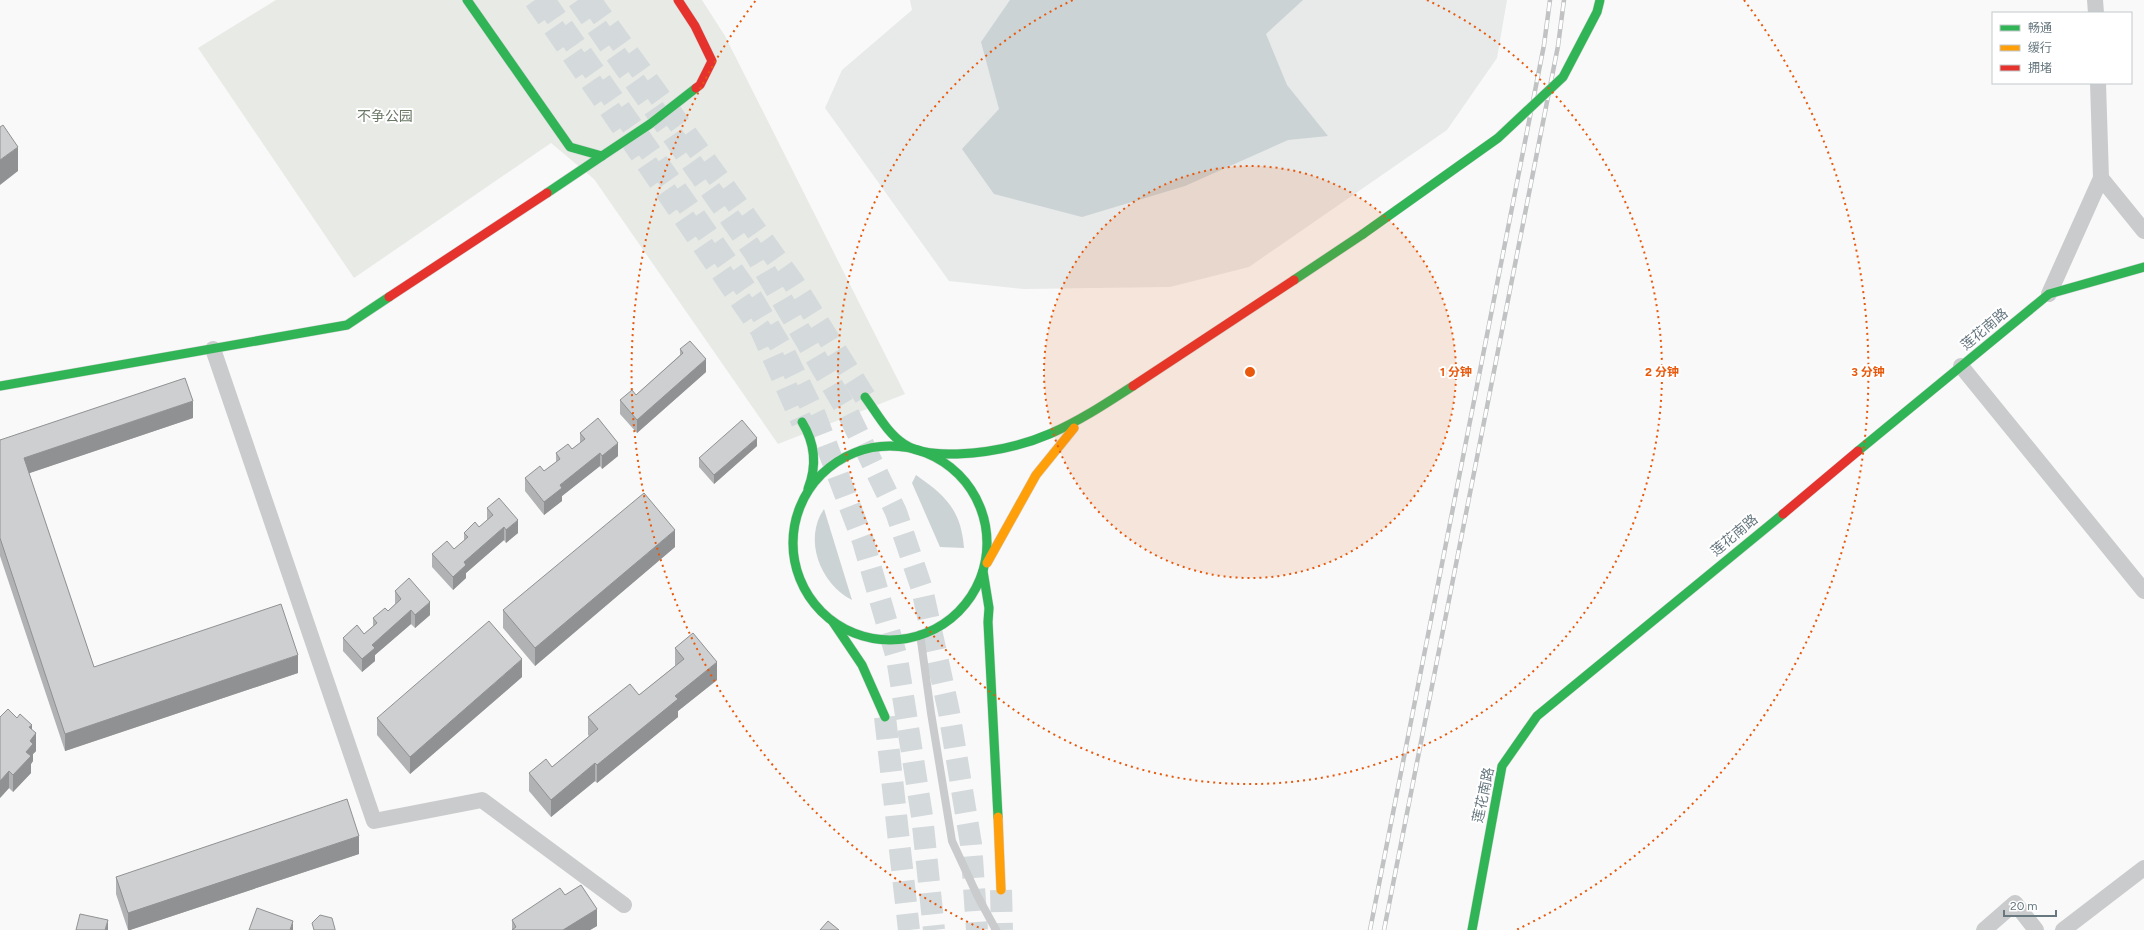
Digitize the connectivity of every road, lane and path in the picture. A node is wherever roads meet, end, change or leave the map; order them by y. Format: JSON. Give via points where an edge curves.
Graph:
{"nodes":[{"id":1,"x":467,"y":0,"type":"edge"},
{"id":2,"x":678,"y":0,"type":"edge"},
{"id":3,"x":1600,"y":0,"type":"edge"},
{"id":4,"x":2095,"y":0,"type":"edge"},
{"id":5,"x":2096,"y":12,"type":"edge"},
{"id":6,"x":2098,"y":84,"type":"edge"},
{"id":7,"x":602,"y":156,"type":"junction"},
{"id":8,"x":2101,"y":178,"type":"junction"},
{"id":9,"x":2144,"y":230,"type":"edge"},
{"id":10,"x":2144,"y":267,"type":"edge"},
{"id":11,"x":2049,"y":294,"type":"junction"},
{"id":12,"x":213,"y":349,"type":"junction"},
{"id":13,"x":1961,"y":366,"type":"junction"},
{"id":14,"x":0,"y":386,"type":"edge"},
{"id":15,"x":865,"y":397,"type":"tunnel mouth"},
{"id":16,"x":1081,"y":420,"type":"junction"},
{"id":17,"x":802,"y":422,"type":"tunnel mouth"},
{"id":18,"x":912,"y":448,"type":"junction"},
{"id":19,"x":807,"y":492,"type":"junction"},
{"id":20,"x":983,"y":571,"type":"junction"},
{"id":21,"x":2144,"y":591,"type":"edge"},
{"id":22,"x":833,"y":622,"type":"junction"},
{"id":23,"x":920,"y":634,"type":"junction"},
{"id":24,"x":885,"y":717,"type":"tunnel mouth"},
{"id":25,"x":2144,"y":868,"type":"edge"},
{"id":26,"x":1001,"y":890,"type":"tunnel mouth"},
{"id":27,"x":624,"y":905,"type":"dead end"},
{"id":28,"x":996,"y":930,"type":"edge"},
{"id":29,"x":1472,"y":930,"type":"edge"},
{"id":30,"x":1984,"y":930,"type":"edge"},
{"id":31,"x":2036,"y":930,"type":"edge"},
{"id":32,"x":2062,"y":930,"type":"edge"}],
"edges":[{"from":1,"to":7,"type":"main road","via":[[570,147]]},
{"from":2,"to":7,"type":"main road","via":[[695,26],[712,61],[700,85],[650,124]]},
{"from":3,"to":16,"type":"main road","bridge":true,"via":[[1562,78],[1498,138],[1363,234]]},
{"from":4,"to":5,"type":"street"},
{"from":6,"to":8,"type":"street"},
{"from":7,"to":12,"type":"main road","via":[[347,326]]},
{"from":8,"to":9,"type":"street"},
{"from":8,"to":11,"type":"street"},
{"from":10,"to":11,"type":"main road","name":"莲花南路"},
{"from":11,"to":13,"type":"main road","name":"莲花南路"},
{"from":12,"to":14,"type":"main road"},
{"from":12,"to":27,"type":"street","via":[[374,821],[482,800]]},
{"from":13,"to":21,"type":"street"},
{"from":13,"to":29,"type":"main road","name":"莲花南路","via":[[1537,716],[1502,766]]},
{"from":15,"to":18,"type":"main road","via":[[883,424]]},
{"from":16,"to":18,"type":"main road","via":[[1062,431],[1012,448],[940,455]]},
{"from":16,"to":20,"type":"main road","via":[[1048,457],[1036,475]]},
{"from":17,"to":19,"type":"main road","via":[[813,446],[812,481]]},
{"from":18,"to":19,"type":"main road","via":[[879,447],[856,453],[828,468]]},
{"from":18,"to":20,"type":"main road","via":[[934,456],[961,476],[979,504],[987,537]]},
{"from":19,"to":22,"type":"main road","via":[[796,518],[793,537],[796,570],[814,604]]},
{"from":20,"to":23,"type":"main road","via":[[970,598],[953,617],[938,627]]},
{"from":20,"to":26,"type":"main road","via":[[989,608]]},
{"from":22,"to":23,"type":"main road","via":[[861,636],[879,640],[895,640]]},
{"from":22,"to":24,"type":"main road","via":[[866,672]]},
{"from":23,"to":28,"type":"lane","via":[[930,713],[952,840]]},
{"from":25,"to":32,"type":"street"},
{"from":30,"to":31,"type":"street","via":[[2015,903]]}]}
